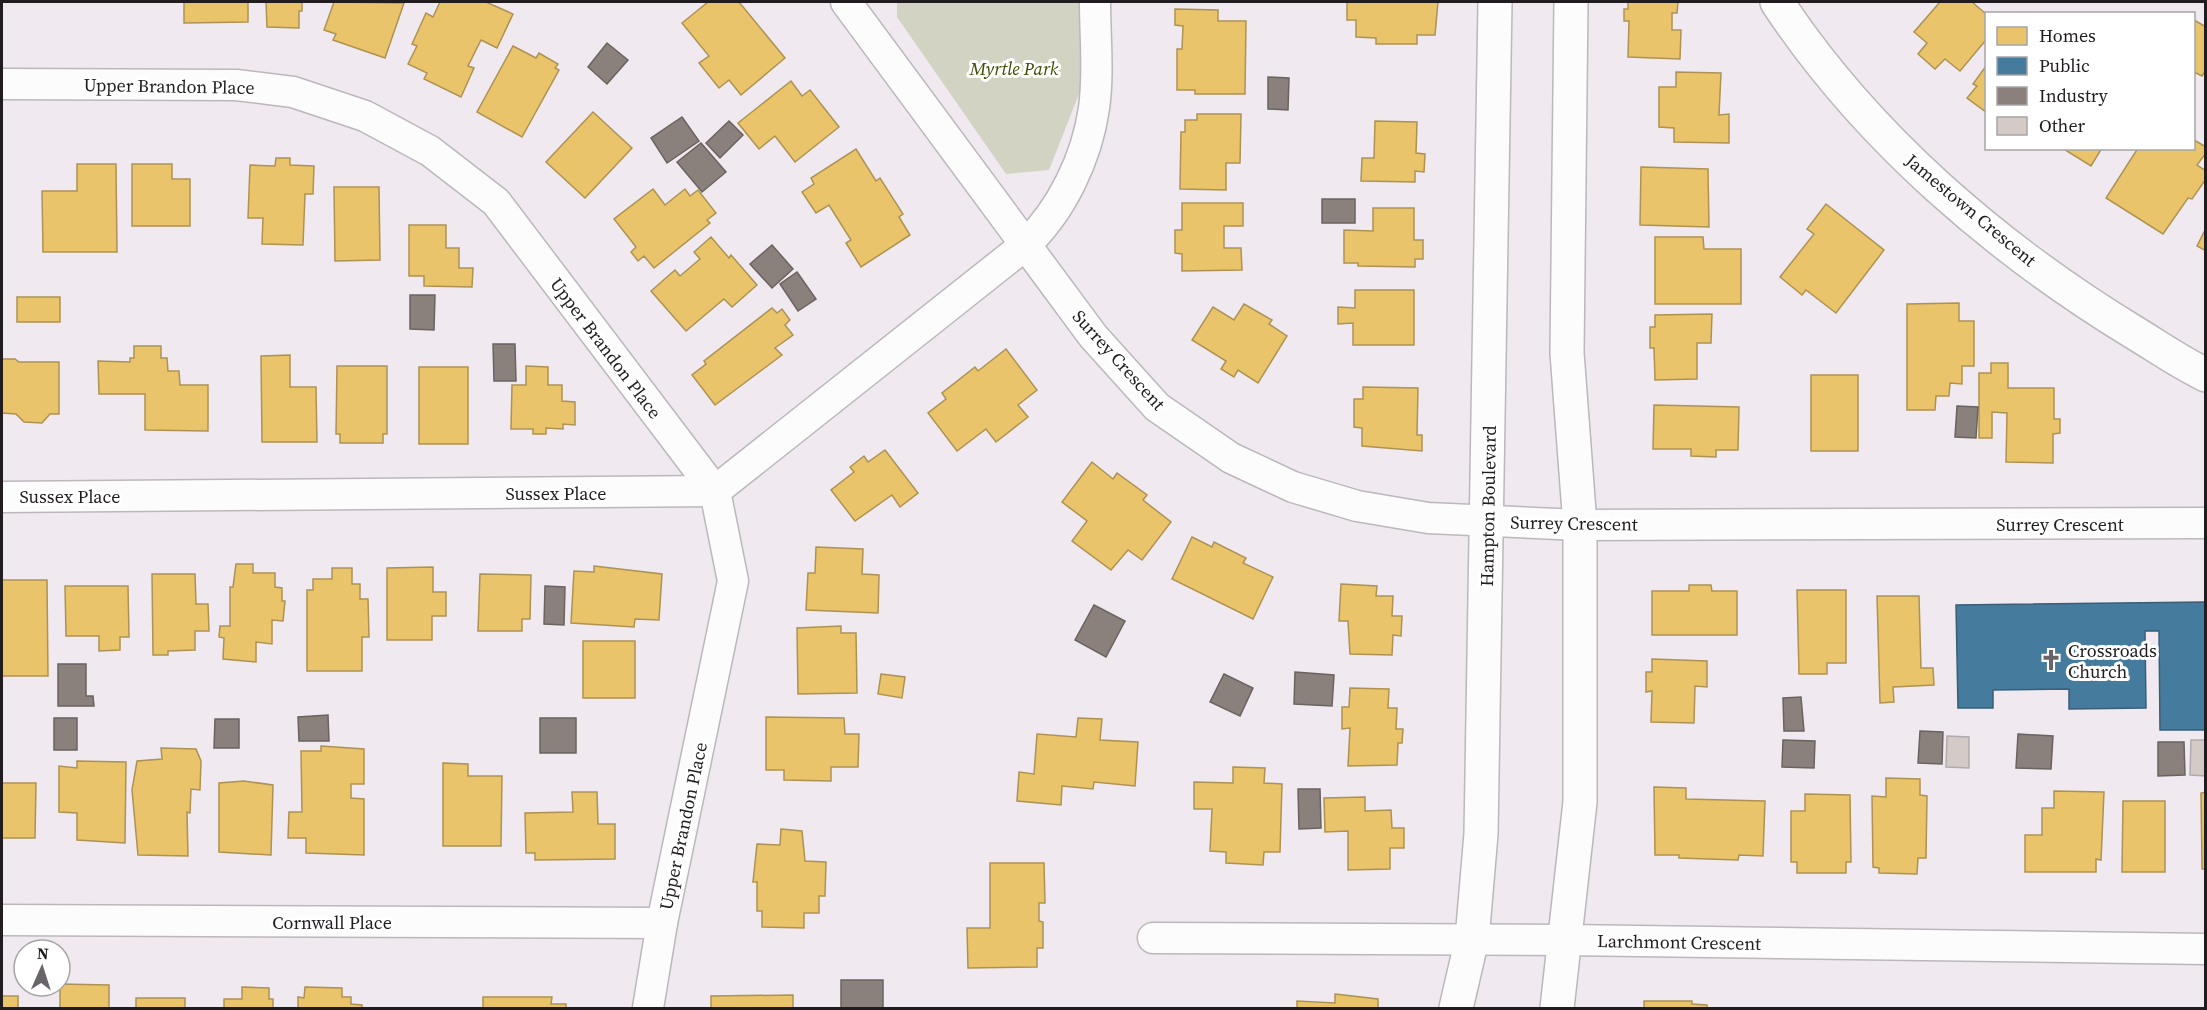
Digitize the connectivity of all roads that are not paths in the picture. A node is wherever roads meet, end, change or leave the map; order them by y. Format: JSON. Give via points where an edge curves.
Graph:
{"nodes":[{"id":1,"x":846,"y":2,"type":"edge"},
{"id":2,"x":1095,"y":2,"type":"edge"},
{"id":3,"x":1495,"y":2,"type":"edge"},
{"id":4,"x":1571,"y":2,"type":"edge"},
{"id":5,"x":1777,"y":2,"type":"edge"},
{"id":6,"x":2,"y":84,"type":"edge"},
{"id":7,"x":1024,"y":246,"type":"junction"},
{"id":8,"x":2205,"y":375,"type":"edge"},
{"id":9,"x":715,"y":491,"type":"junction"},
{"id":10,"x":2,"y":497,"type":"edge"},
{"id":11,"x":1488,"y":521,"type":"junction"},
{"id":12,"x":2205,"y":523,"type":"edge"},
{"id":13,"x":1580,"y":525,"type":"junction"},
{"id":14,"x":2,"y":920,"type":"edge"},
{"id":15,"x":662,"y":923,"type":"junction"},
{"id":16,"x":1153,"y":938,"type":"dead end"},
{"id":17,"x":1472,"y":939,"type":"junction"},
{"id":18,"x":1566,"y":940,"type":"junction"},
{"id":19,"x":2205,"y":949,"type":"edge"},
{"id":20,"x":648,"y":1008,"type":"edge"},
{"id":21,"x":1456,"y":1008,"type":"edge"},
{"id":22,"x":1557,"y":1008,"type":"edge"}],
"edges":[{"from":1,"to":7,"type":"street","name":"Surrey Crescent"},
{"from":2,"to":7,"type":"street","via":[[1095,106],[1087,142],[1044,228]]},
{"from":3,"to":11,"type":"main road","name":"Hampton Boulevard"},
{"from":4,"to":13,"type":"main road","via":[[1567,353]]},
{"from":5,"to":8,"type":"main road","name":"Jamestown Crescent","via":[[1796,31],[1881,133],[1967,211],[2079,298]]},
{"from":6,"to":9,"type":"street","name":"Upper Brandon Place","via":[[236,85],[293,92],[365,116],[430,151],[496,202]]},
{"from":7,"to":9,"type":"street"},
{"from":7,"to":11,"type":"street","name":"Surrey Crescent","via":[[1093,336],[1157,407],[1231,458],[1293,488],[1357,506],[1428,518]]},
{"from":9,"to":10,"type":"street","name":"Sussex Place"},
{"from":9,"to":15,"type":"street","name":"Upper Brandon Place","via":[[733,581]]},
{"from":11,"to":13,"type":"street","name":"Surrey Crescent"},
{"from":11,"to":17,"type":"main road","name":"Hampton Boulevard","via":[[1481,834]]},
{"from":12,"to":13,"type":"street","name":"Surrey Crescent"},
{"from":13,"to":18,"type":"main road","via":[[1580,802]]},
{"from":14,"to":15,"type":"street","name":"Cornwall Place"},
{"from":15,"to":20,"type":"street","name":"Upper Brandon Place"},
{"from":16,"to":17,"type":"street","name":"Larchmont Crescent"},
{"from":17,"to":18,"type":"street","name":"Larchmont Crescent"},
{"from":17,"to":21,"type":"main road","name":"Hampton Boulevard"},
{"from":18,"to":19,"type":"street","name":"Larchmont Crescent"},
{"from":18,"to":22,"type":"main road"}]}
